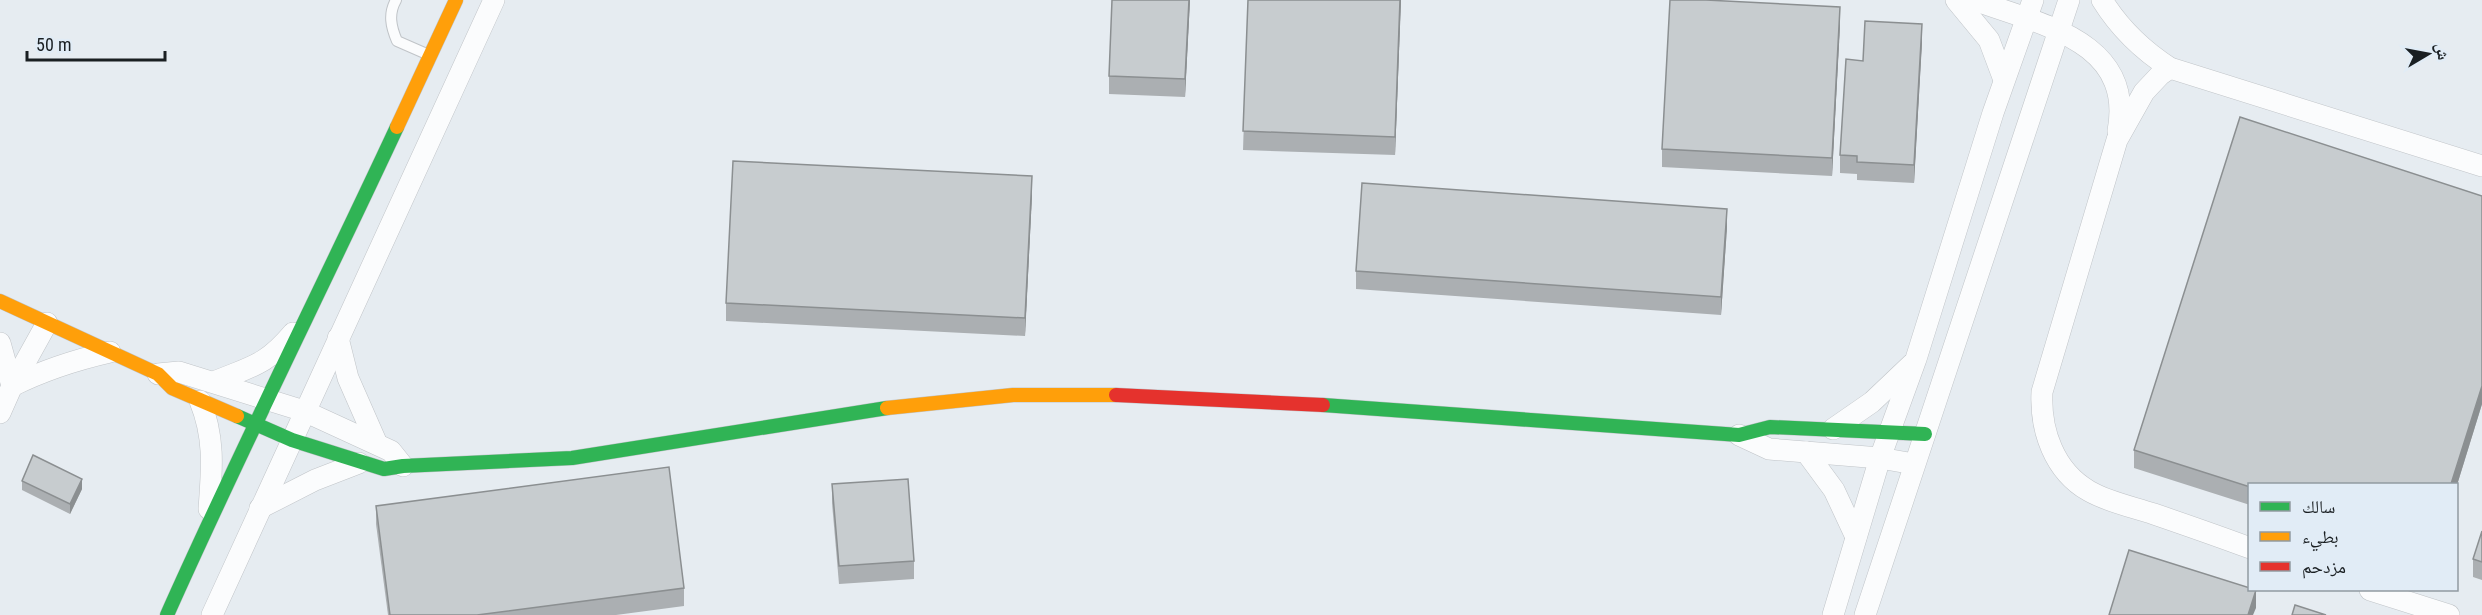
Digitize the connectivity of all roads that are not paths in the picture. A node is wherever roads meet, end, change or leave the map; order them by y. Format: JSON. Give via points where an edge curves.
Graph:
{"nodes":[{"id":1,"x":396,"y":0,"type":"edge"},
{"id":2,"x":456,"y":0,"type":"edge"},
{"id":3,"x":494,"y":0,"type":"edge"},
{"id":4,"x":1956,"y":0,"type":"edge"},
{"id":5,"x":1974,"y":0,"type":"edge"},
{"id":6,"x":2069,"y":0,"type":"edge"},
{"id":7,"x":2102,"y":0,"type":"edge"},
{"id":8,"x":2029,"y":10,"type":"edge"},
{"id":9,"x":2058,"y":32,"type":"junction"},
{"id":10,"x":429,"y":56,"type":"junction"},
{"id":11,"x":2170,"y":68,"type":"junction"},
{"id":12,"x":2004,"y":80,"type":"junction"},
{"id":13,"x":2117,"y":140,"type":"junction"},
{"id":14,"x":2482,"y":166,"type":"edge"},
{"id":15,"x":0,"y":301,"type":"edge"},
{"id":16,"x":311,"y":312,"type":"junction"},
{"id":17,"x":47,"y":323,"type":"junction"},
{"id":18,"x":338,"y":338,"type":"junction"},
{"id":19,"x":0,"y":343,"type":"edge"},
{"id":20,"x":110,"y":352,"type":"junction"},
{"id":21,"x":1916,"y":359,"type":"junction"},
{"id":22,"x":158,"y":374,"type":"junction"},
{"id":23,"x":214,"y":382,"type":"junction"},
{"id":24,"x":12,"y":386,"type":"junction"},
{"id":25,"x":200,"y":401,"type":"junction"},
{"id":26,"x":268,"y":401,"type":"junction"},
{"id":27,"x":304,"y":411,"type":"junction"},
{"id":28,"x":0,"y":413,"type":"edge"},
{"id":29,"x":256,"y":424,"type":"junction"},
{"id":30,"x":1833,"y":429,"type":"junction"},
{"id":31,"x":1891,"y":432,"type":"junction"},
{"id":32,"x":1739,"y":435,"type":"junction"},
{"id":33,"x":1925,"y":435,"type":"junction"},
{"id":34,"x":292,"y":440,"type":"junction"},
{"id":35,"x":377,"y":444,"type":"junction"},
{"id":36,"x":1806,"y":452,"type":"junction"},
{"id":37,"x":1880,"y":458,"type":"junction"},
{"id":38,"x":359,"y":463,"type":"junction"},
{"id":39,"x":1914,"y":464,"type":"junction"},
{"id":40,"x":404,"y":466,"type":"junction"},
{"id":41,"x":260,"y":508,"type":"junction"},
{"id":42,"x":208,"y":523,"type":"junction"},
{"id":43,"x":1856,"y":537,"type":"junction"},
{"id":44,"x":2248,"y":547,"type":"edge"},
{"id":45,"x":2373,"y":591,"type":"edge"},
{"id":46,"x":166,"y":615,"type":"edge"},
{"id":47,"x":212,"y":615,"type":"edge"},
{"id":48,"x":1833,"y":615,"type":"edge"},
{"id":49,"x":1865,"y":615,"type":"edge"},
{"id":50,"x":2449,"y":615,"type":"edge"}],
"edges":[{"from":1,"to":10,"type":"lane","via":[[391,27],[397,41]]},
{"from":2,"to":10,"type":"street"},
{"from":3,"to":18,"type":"street"},
{"from":4,"to":12,"type":"street","via":[[1989,40]]},
{"from":5,"to":8,"type":"street"},
{"from":6,"to":9,"type":"street"},
{"from":7,"to":11,"type":"street","via":[[2132,39]]},
{"from":8,"to":9,"type":"street"},
{"from":8,"to":12,"type":"street"},
{"from":9,"to":13,"type":"street","via":[[2092,50],[2115,82],[2120,101]]},
{"from":9,"to":33,"type":"street"},
{"from":10,"to":16,"type":"street"},
{"from":11,"to":13,"type":"street","via":[[2144,92]]},
{"from":11,"to":14,"type":"street"},
{"from":12,"to":21,"type":"street"},
{"from":13,"to":44,"type":"street","via":[[2042,392],[2046,434],[2067,472],[2090,492]]},
{"from":15,"to":17,"type":"street"},
{"from":16,"to":23,"type":"street","via":[[277,352],[260,365]]},
{"from":16,"to":26,"type":"street"},
{"from":17,"to":20,"type":"street"},
{"from":17,"to":24,"type":"street"},
{"from":18,"to":27,"type":"street"},
{"from":18,"to":35,"type":"street","via":[[348,378]]},
{"from":19,"to":24,"type":"street"},
{"from":20,"to":22,"type":"street"},
{"from":20,"to":24,"type":"street","via":[[76,359]]},
{"from":21,"to":30,"type":"street","via":[[1872,402]]},
{"from":21,"to":31,"type":"street"},
{"from":22,"to":23,"type":"street","via":[[179,372]]},
{"from":22,"to":25,"type":"street","via":[[172,388]]},
{"from":23,"to":26,"type":"street"},
{"from":24,"to":28,"type":"street"},
{"from":25,"to":29,"type":"street"},
{"from":25,"to":42,"type":"street","via":[[209,423],[213,459]]},
{"from":26,"to":27,"type":"street"},
{"from":26,"to":29,"type":"street"},
{"from":27,"to":34,"type":"street"},
{"from":27,"to":35,"type":"street"},
{"from":29,"to":34,"type":"street"},
{"from":29,"to":42,"type":"street"},
{"from":30,"to":31,"type":"street"},
{"from":30,"to":32,"type":"street","via":[[1770,427]]},
{"from":31,"to":33,"type":"street"},
{"from":31,"to":37,"type":"street"},
{"from":32,"to":36,"type":"street","via":[[1769,449]]},
{"from":32,"to":40,"type":"street","via":[[1394,409],[1125,395],[1013,396],[922,403],[572,458]]},
{"from":33,"to":39,"type":"street"},
{"from":34,"to":38,"type":"street"},
{"from":34,"to":41,"type":"street"},
{"from":35,"to":40,"type":"street","via":[[391,451]]},
{"from":36,"to":37,"type":"street"},
{"from":36,"to":43,"type":"street","via":[[1834,490]]},
{"from":37,"to":39,"type":"street"},
{"from":37,"to":43,"type":"street"},
{"from":38,"to":40,"type":"street","via":[[384,469]]},
{"from":38,"to":41,"type":"street"},
{"from":39,"to":49,"type":"street"},
{"from":41,"to":47,"type":"street"},
{"from":42,"to":46,"type":"street"},
{"from":43,"to":48,"type":"street"},
{"from":45,"to":50,"type":"street"}]}
